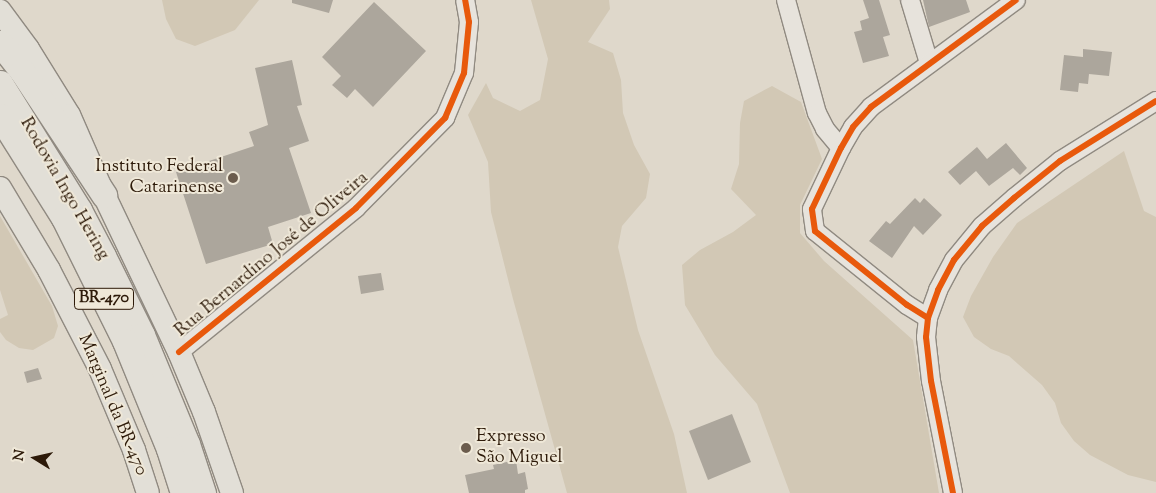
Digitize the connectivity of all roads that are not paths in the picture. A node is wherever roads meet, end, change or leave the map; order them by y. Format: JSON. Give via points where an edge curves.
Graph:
{"nodes":[{"id":1,"x":465,"y":0,"type":"edge"},
{"id":2,"x":786,"y":0,"type":"edge"},
{"id":3,"x":910,"y":0,"type":"edge"},
{"id":4,"x":1016,"y":0,"type":"edge"},
{"id":5,"x":0,"y":11,"type":"edge"},
{"id":6,"x":0,"y":43,"type":"edge"},
{"id":7,"x":929,"y":63,"type":"junction"},
{"id":8,"x":0,"y":83,"type":"edge"},
{"id":9,"x":1156,"y":101,"type":"edge"},
{"id":10,"x":0,"y":116,"type":"edge"},
{"id":11,"x":840,"y":148,"type":"junction"},
{"id":12,"x":0,"y":188,"type":"edge"},
{"id":13,"x":104,"y":195,"type":"junction"},
{"id":14,"x":928,"y":318,"type":"junction"},
{"id":15,"x":179,"y":352,"type":"junction"},
{"id":16,"x":148,"y":493,"type":"edge"},
{"id":17,"x":183,"y":493,"type":"edge"},
{"id":18,"x":202,"y":493,"type":"edge"},
{"id":19,"x":232,"y":493,"type":"edge"},
{"id":20,"x":953,"y":493,"type":"edge"}],
"edges":[{"from":1,"to":15,"type":"street","name":"Rua Bernardino José de Oliveira","via":[[469,22],[464,74],[445,118],[356,208]]},
{"from":2,"to":11,"type":"street","via":[[817,113]]},
{"from":3,"to":7,"type":"street"},
{"from":4,"to":7,"type":"street"},
{"from":5,"to":13,"type":"main road","via":[[69,115]]},
{"from":6,"to":13,"type":"highway"},
{"from":7,"to":11,"type":"street","via":[[871,106]]},
{"from":8,"to":18,"type":"highway","name":"Rodovia Ingo Hering","number":"BR-470","via":[[79,210],[129,309],[187,444]]},
{"from":9,"to":14,"type":"street","via":[[1060,161],[982,226],[954,260]]},
{"from":10,"to":17,"type":"highway","name":"Rodovia Ingo Hering","number":"BR-470","via":[[64,218],[125,342],[169,449]]},
{"from":11,"to":14,"type":"street","via":[[812,209],[815,231],[907,305]]},
{"from":12,"to":16,"type":"main road","name":"Marginal da BR-470","via":[[49,270],[97,362],[134,450]]},
{"from":13,"to":15,"type":"main road"},
{"from":14,"to":20,"type":"street","via":[[926,337],[931,381]]},
{"from":15,"to":19,"type":"main road"}]}
